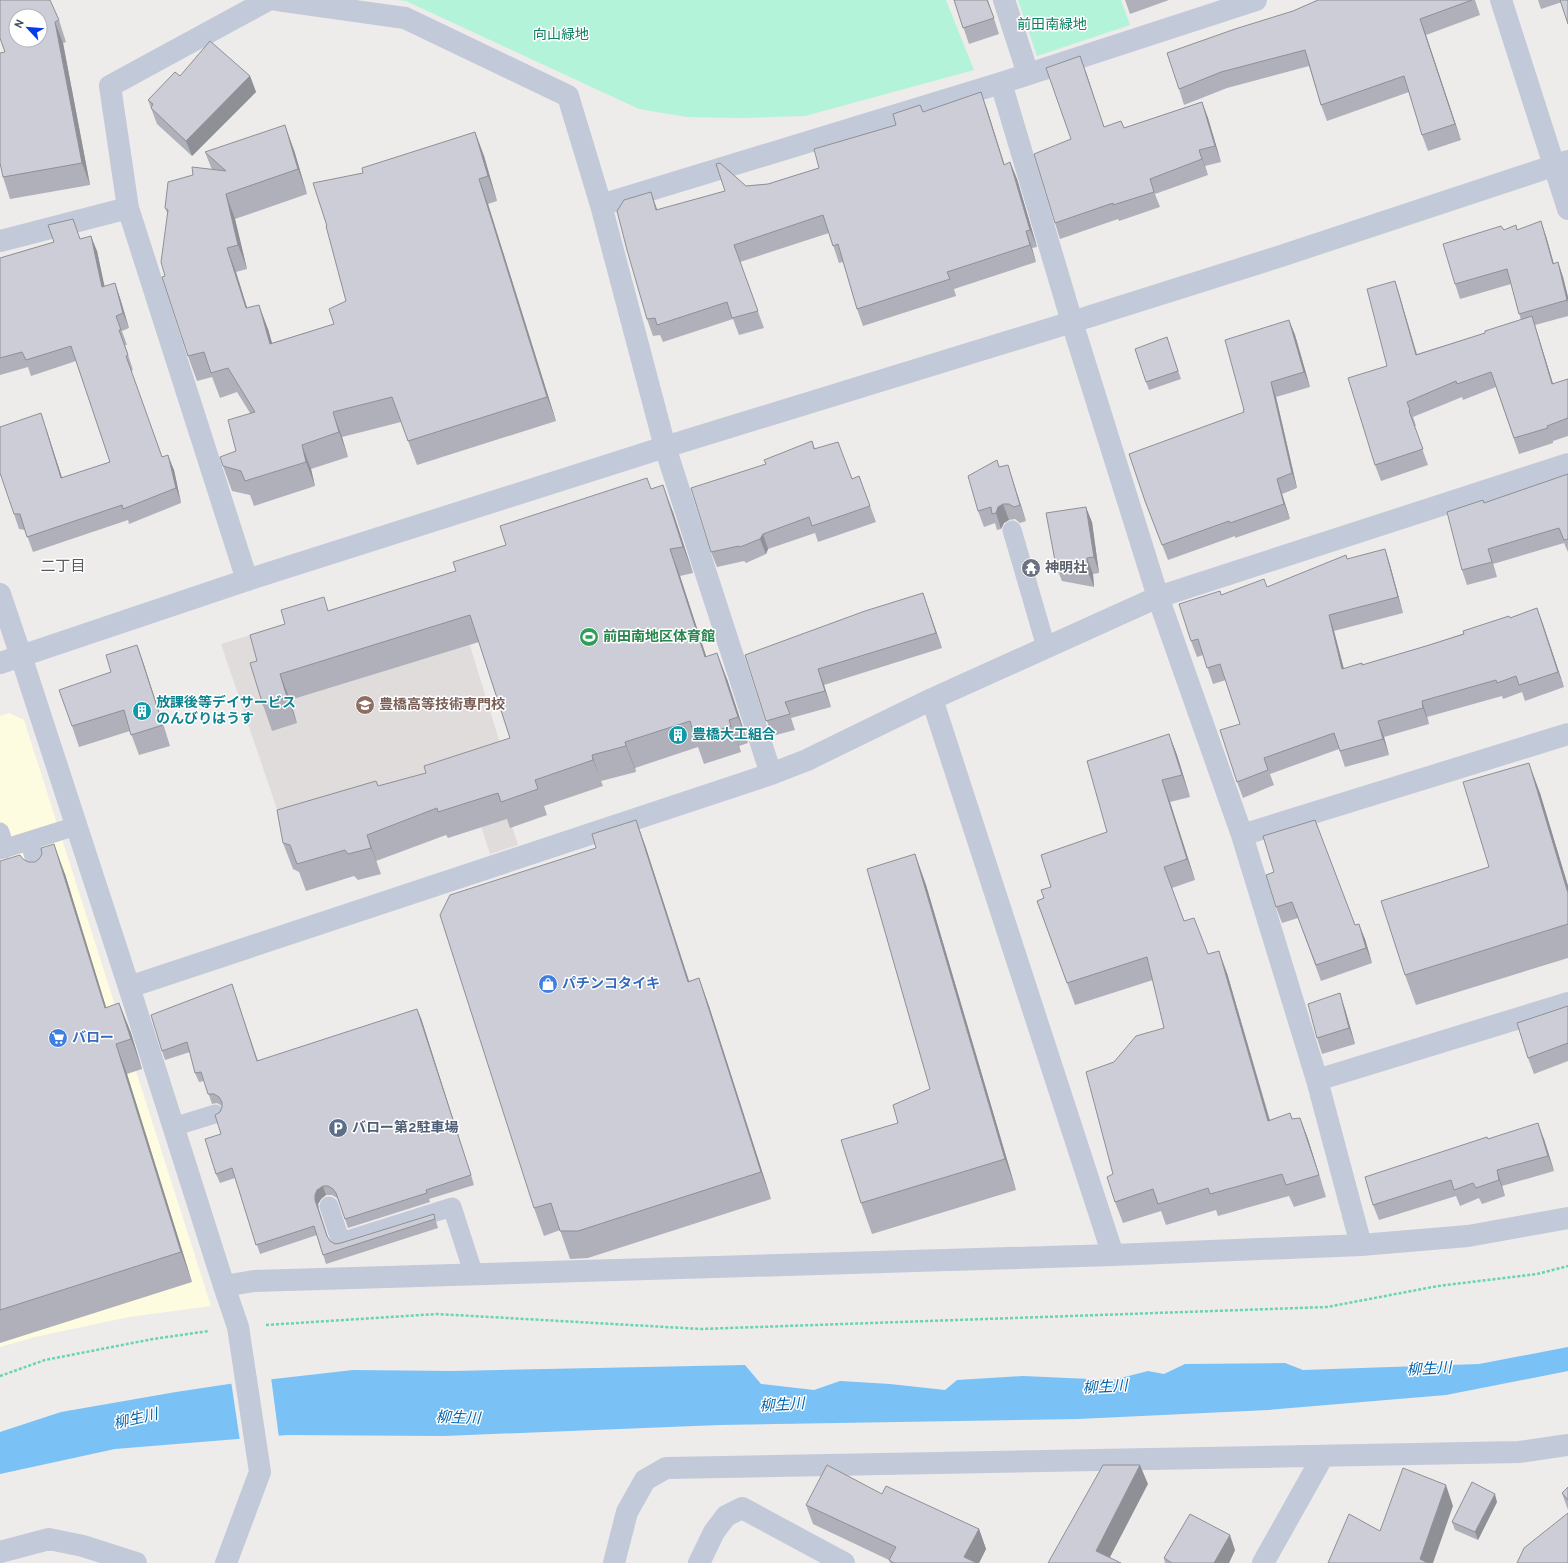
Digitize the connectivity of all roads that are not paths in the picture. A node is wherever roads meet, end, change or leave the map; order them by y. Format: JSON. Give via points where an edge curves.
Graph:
{"nodes":[{"id":1,"x":268,"y":0,"type":"edge"},
{"id":2,"x":277,"y":0,"type":"edge"},
{"id":3,"x":1004,"y":0,"type":"edge"},
{"id":4,"x":1256,"y":0,"type":"edge"},
{"id":5,"x":1501,"y":0,"type":"edge"},
{"id":6,"x":1028,"y":74,"type":"junction"},
{"id":7,"x":1001,"y":83,"type":"junction"},
{"id":8,"x":1561,"y":164,"type":"edge"},
{"id":9,"x":601,"y":205,"type":"junction"},
{"id":10,"x":128,"y":208,"type":"junction"},
{"id":11,"x":1568,"y":209,"type":"edge"},
{"id":12,"x":0,"y":241,"type":"edge"},
{"id":13,"x":1072,"y":322,"type":"junction"},
{"id":14,"x":665,"y":447,"type":"junction"},
{"id":15,"x":1568,"y":464,"type":"edge"},
{"id":16,"x":1012,"y":530,"type":"dead end"},
{"id":17,"x":247,"y":580,"type":"junction"},
{"id":18,"x":0,"y":594,"type":"edge"},
{"id":19,"x":1158,"y":597,"type":"junction"},
{"id":20,"x":1046,"y":648,"type":"junction"},
{"id":21,"x":21,"y":656,"type":"junction"},
{"id":22,"x":0,"y":663,"type":"edge"},
{"id":23,"x":932,"y":699,"type":"junction"},
{"id":24,"x":1568,"y":734,"type":"edge"},
{"id":25,"x":771,"y":774,"type":"junction"},
{"id":26,"x":76,"y":826,"type":"junction"},
{"id":27,"x":1242,"y":835,"type":"junction"},
{"id":28,"x":29,"y":841,"type":"junction"},
{"id":29,"x":2,"y":844,"type":"edge"},
{"id":30,"x":42,"y":882,"type":"edge"},
{"id":31,"x":129,"y":987,"type":"junction"},
{"id":32,"x":1568,"y":1003,"type":"edge"},
{"id":33,"x":1317,"y":1080,"type":"junction"},
{"id":34,"x":215,"y":1114,"type":"edge"},
{"id":35,"x":173,"y":1127,"type":"junction"},
{"id":36,"x":329,"y":1206,"type":"dead end"},
{"id":37,"x":1568,"y":1218,"type":"edge"},
{"id":38,"x":1361,"y":1245,"type":"junction"},
{"id":39,"x":1113,"y":1255,"type":"junction"},
{"id":40,"x":474,"y":1274,"type":"junction"},
{"id":41,"x":224,"y":1286,"type":"junction"},
{"id":42,"x":1568,"y":1446,"type":"edge"},
{"id":43,"x":1323,"y":1456,"type":"junction"},
{"id":44,"x":0,"y":1552,"type":"edge"},
{"id":45,"x":136,"y":1563,"type":"edge"},
{"id":46,"x":226,"y":1563,"type":"edge"},
{"id":47,"x":614,"y":1563,"type":"edge"},
{"id":48,"x":699,"y":1563,"type":"edge"},
{"id":49,"x":844,"y":1563,"type":"edge"},
{"id":50,"x":1264,"y":1563,"type":"edge"}],
"edges":[{"from":1,"to":10,"type":"street","via":[[110,86]]},
{"from":2,"to":9,"type":"street","via":[[405,18],[568,96]]},
{"from":3,"to":6,"type":"street"},
{"from":4,"to":6,"type":"street"},
{"from":5,"to":8,"type":"street"},
{"from":6,"to":7,"type":"street"},
{"from":7,"to":9,"type":"street"},
{"from":7,"to":13,"type":"street"},
{"from":8,"to":11,"type":"street"},
{"from":8,"to":13,"type":"street"},
{"from":9,"to":14,"type":"street"},
{"from":10,"to":12,"type":"street"},
{"from":10,"to":17,"type":"street"},
{"from":13,"to":14,"type":"street"},
{"from":13,"to":19,"type":"street"},
{"from":14,"to":17,"type":"street"},
{"from":14,"to":25,"type":"street"},
{"from":15,"to":19,"type":"street"},
{"from":16,"to":20,"type":"lane"},
{"from":17,"to":21,"type":"street"},
{"from":18,"to":21,"type":"street"},
{"from":19,"to":20,"type":"street"},
{"from":19,"to":27,"type":"street"},
{"from":20,"to":23,"type":"street"},
{"from":21,"to":22,"type":"street"},
{"from":21,"to":26,"type":"street"},
{"from":23,"to":25,"type":"street","via":[[807,760]]},
{"from":23,"to":39,"type":"street"},
{"from":24,"to":27,"type":"street"},
{"from":25,"to":31,"type":"street"},
{"from":26,"to":28,"type":"lane"},
{"from":26,"to":31,"type":"street"},
{"from":27,"to":33,"type":"street"},
{"from":28,"to":29,"type":"lane"},
{"from":28,"to":30,"type":"lane"},
{"from":31,"to":35,"type":"street"},
{"from":32,"to":33,"type":"street"},
{"from":33,"to":38,"type":"street"},
{"from":34,"to":35,"type":"lane"},
{"from":35,"to":41,"type":"street"},
{"from":36,"to":40,"type":"lane","via":[[341,1242],[434,1212],[449,1200]]},
{"from":37,"to":38,"type":"street","via":[[1468,1236]]},
{"from":38,"to":39,"type":"street"},
{"from":39,"to":40,"type":"street"},
{"from":40,"to":41,"type":"street","via":[[254,1281]]},
{"from":41,"to":46,"type":"street","via":[[239,1332],[260,1472]]},
{"from":42,"to":43,"type":"street","via":[[1519,1452]]},
{"from":43,"to":47,"type":"street","via":[[666,1468],[646,1480],[627,1512]]},
{"from":43,"to":50,"type":"street"},
{"from":44,"to":45,"type":"street","via":[[49,1539],[83,1546]]},
{"from":48,"to":49,"type":"street","via":[[714,1532],[726,1516],[742,1508]]}]}
